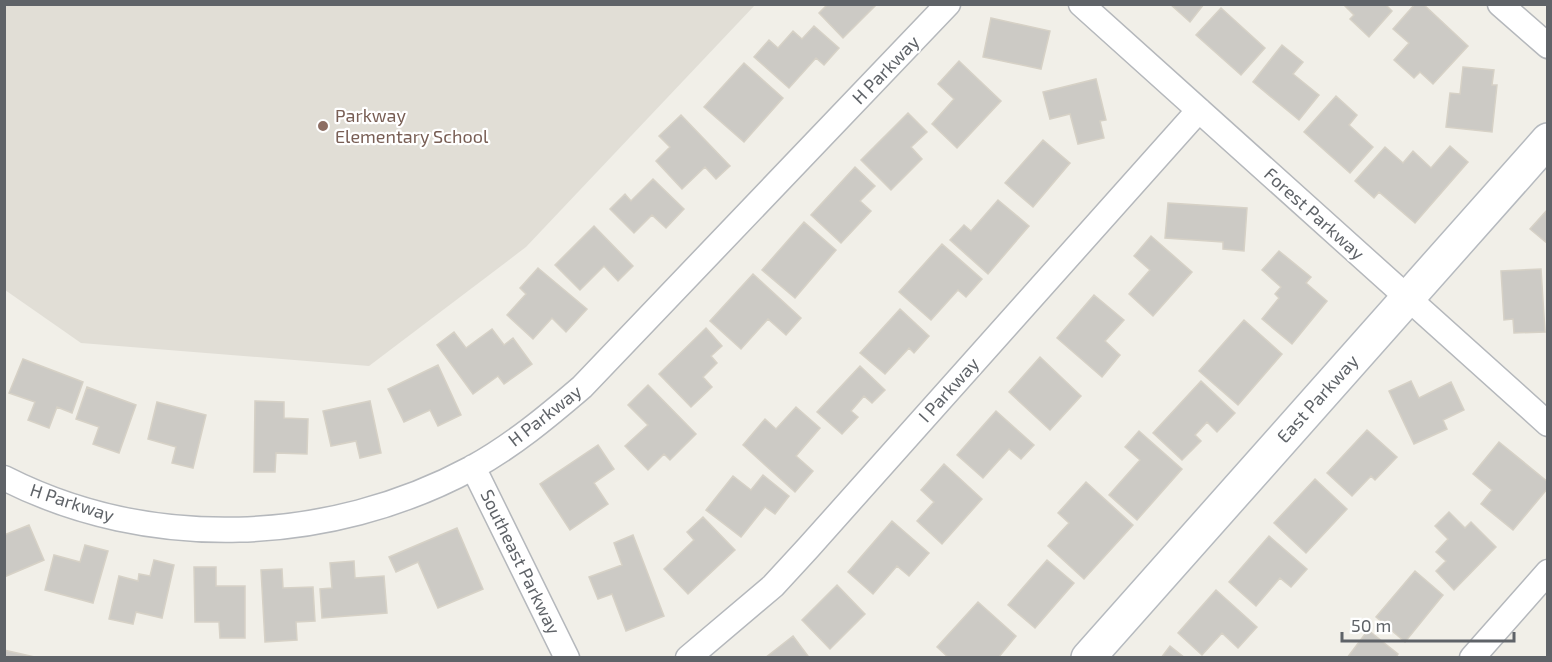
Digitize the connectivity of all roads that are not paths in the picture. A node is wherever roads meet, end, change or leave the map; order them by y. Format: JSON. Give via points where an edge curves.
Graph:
{"nodes":[{"id":1,"x":948,"y":4,"type":"edge"},
{"id":2,"x":1081,"y":4,"type":"edge"},
{"id":3,"x":1500,"y":4,"type":"edge"},
{"id":4,"x":1548,"y":46,"type":"edge"},
{"id":5,"x":1199,"y":110,"type":"junction"},
{"id":6,"x":1548,"y":140,"type":"edge"},
{"id":7,"x":1407,"y":298,"type":"junction"},
{"id":8,"x":1548,"y":424,"type":"edge"},
{"id":9,"x":473,"y":467,"type":"junction"},
{"id":10,"x":4,"y":478,"type":"edge"},
{"id":11,"x":1548,"y":572,"type":"edge"},
{"id":12,"x":567,"y":657,"type":"edge"},
{"id":13,"x":688,"y":657,"type":"edge"},
{"id":14,"x":1088,"y":657,"type":"edge"},
{"id":15,"x":1472,"y":657,"type":"edge"}],
"edges":[{"from":1,"to":9,"type":"street","name":"H Parkway","via":[[582,387],[541,423]]},
{"from":2,"to":5,"type":"street","name":"Forest Parkway"},
{"from":3,"to":4,"type":"street"},
{"from":5,"to":7,"type":"street","name":"Forest Parkway"},
{"from":5,"to":13,"type":"street","name":"I Parkway","via":[[773,586]]},
{"from":6,"to":7,"type":"street","name":"East Parkway"},
{"from":7,"to":8,"type":"street","name":"Forest Parkway"},
{"from":7,"to":14,"type":"street","name":"East Parkway"},
{"from":9,"to":10,"type":"street","name":"H Parkway","via":[[385,506],[344,517],[238,530],[176,528],[123,520],[72,506]]},
{"from":9,"to":12,"type":"street","name":"Southeast Parkway"},
{"from":11,"to":15,"type":"street"}]}
